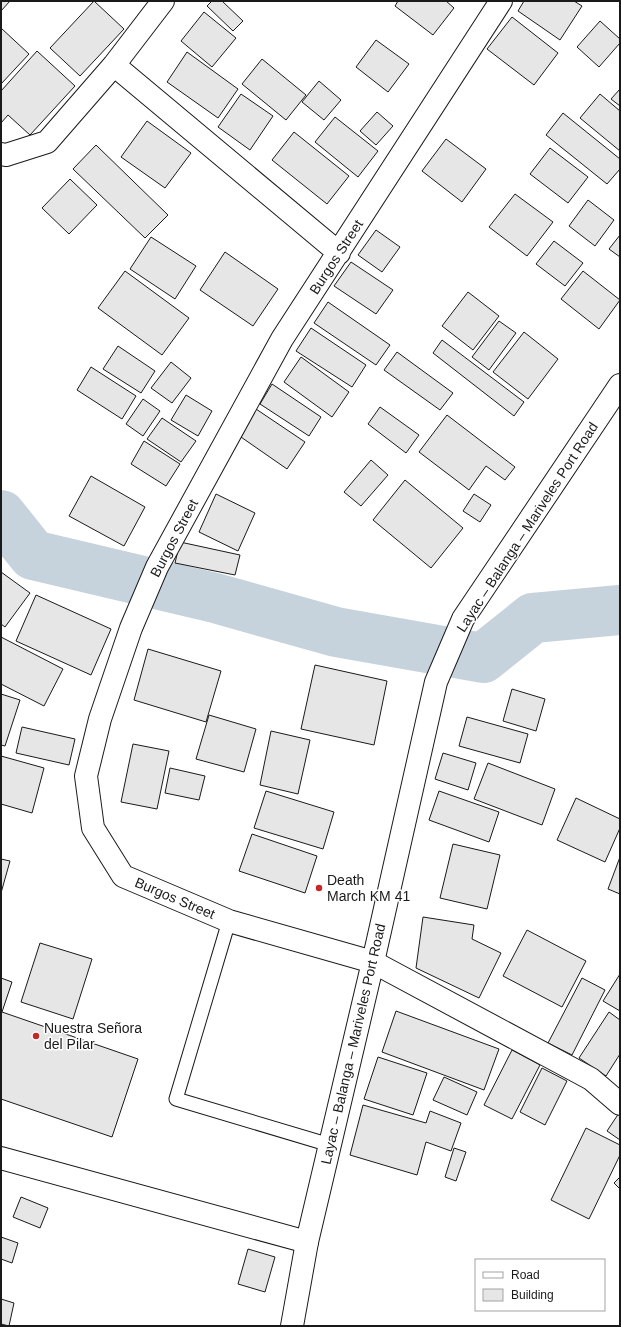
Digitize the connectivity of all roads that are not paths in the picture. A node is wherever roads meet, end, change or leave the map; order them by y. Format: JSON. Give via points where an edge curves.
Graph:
{"nodes":[{"id":1,"x":162,"y":1,"type":"edge"},
{"id":2,"x":501,"y":1,"type":"edge"},
{"id":3,"x":114,"y":65,"type":"junction"},
{"id":4,"x":1,"y":154,"type":"edge"},
{"id":5,"x":339,"y":253,"type":"junction"},
{"id":6,"x":620,"y":385,"type":"edge"},
{"id":7,"x":229,"y":921,"type":"junction"},
{"id":8,"x":373,"y":962,"type":"junction"},
{"id":9,"x":620,"y":1104,"type":"edge"},
{"id":10,"x":330,"y":1145,"type":"junction"},
{"id":11,"x":1,"y":1158,"type":"edge"},
{"id":12,"x":307,"y":1242,"type":"junction"},
{"id":13,"x":292,"y":1326,"type":"edge"}],
"edges":[{"from":1,"to":3,"type":"street"},
{"from":2,"to":5,"type":"street","name":"Burgos Street"},
{"from":3,"to":4,"type":"street","via":[[47,142],[6,155]]},
{"from":3,"to":5,"type":"street"},
{"from":5,"to":7,"type":"street","name":"Burgos Street","via":[[282,339],[157,567],[131,628],[100,719],[86,776],[93,828],[124,876]]},
{"from":6,"to":8,"type":"street","name":"Layac – Balanga – Mariveles Port Road","via":[[464,619],[436,682]]},
{"from":7,"to":8,"type":"street","name":"Burgos Street"},
{"from":7,"to":10,"type":"lane","via":[[176,1100]]},
{"from":8,"to":9,"type":"street","name":"Burgos Street","via":[[592,1079]]},
{"from":8,"to":10,"type":"street","name":"Layac – Balanga – Mariveles Port Road"},
{"from":10,"to":12,"type":"street","name":"Layac – Balanga – Mariveles Port Road"},
{"from":11,"to":12,"type":"street"},
{"from":12,"to":13,"type":"street","name":"Layac – Balanga – Mariveles Port Road"}]}
